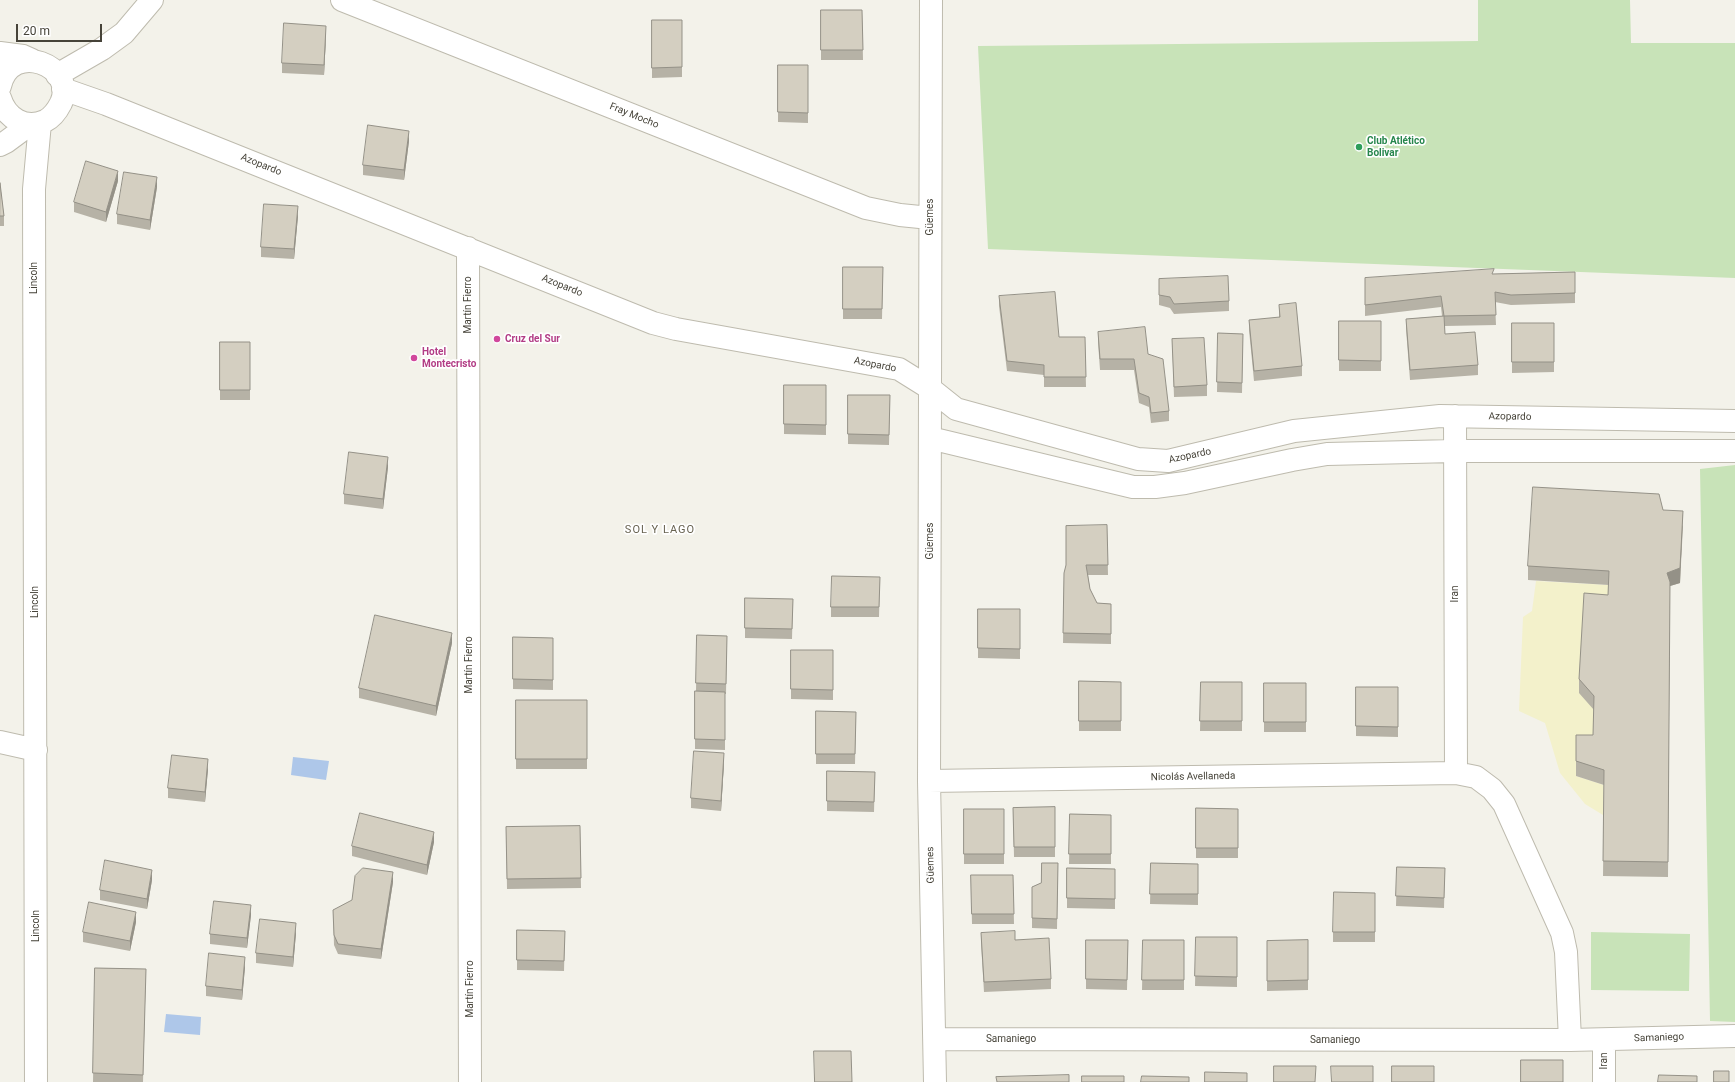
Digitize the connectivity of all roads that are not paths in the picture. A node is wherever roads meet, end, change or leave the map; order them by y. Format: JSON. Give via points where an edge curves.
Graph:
{"nodes":[{"id":1,"x":152,"y":0,"type":"edge"},
{"id":2,"x":342,"y":0,"type":"edge"},
{"id":3,"x":932,"y":0,"type":"edge"},
{"id":4,"x":0,"y":53,"type":"edge"},
{"id":5,"x":33,"y":60,"type":"junction"},
{"id":6,"x":60,"y":82,"type":"junction"},
{"id":7,"x":0,"y":86,"type":"edge"},
{"id":8,"x":0,"y":98,"type":"edge"},
{"id":9,"x":34,"y":124,"type":"junction"},
{"id":10,"x":0,"y":145,"type":"edge"},
{"id":11,"x":930,"y":218,"type":"junction"},
{"id":12,"x":468,"y":248,"type":"junction"},
{"id":13,"x":931,"y":389,"type":"junction"},
{"id":14,"x":1455,"y":416,"type":"junction"},
{"id":15,"x":1735,"y":421,"type":"edge"},
{"id":16,"x":930,"y":438,"type":"junction"},
{"id":17,"x":1454,"y":451,"type":"junction"},
{"id":18,"x":1735,"y":451,"type":"edge"},
{"id":19,"x":0,"y":742,"type":"edge"},
{"id":20,"x":36,"y":750,"type":"junction"},
{"id":21,"x":1456,"y":773,"type":"junction"},
{"id":22,"x":929,"y":781,"type":"junction"},
{"id":23,"x":1735,"y":1036,"type":"edge"},
{"id":24,"x":935,"y":1039,"type":"junction"},
{"id":25,"x":1570,"y":1040,"type":"junction"},
{"id":26,"x":1604,"y":1040,"type":"junction"},
{"id":27,"x":36,"y":1082,"type":"edge"},
{"id":28,"x":470,"y":1082,"type":"edge"},
{"id":29,"x":935,"y":1082,"type":"edge"},
{"id":30,"x":1604,"y":1082,"type":"edge"}],
"edges":[{"from":1,"to":6,"type":"street","via":[[124,33]]},
{"from":2,"to":11,"type":"street","name":"Fray Mocho","via":[[866,208]]},
{"from":3,"to":11,"type":"street","name":"Güemes"},
{"from":4,"to":5,"type":"street"},
{"from":5,"to":6,"type":"street","via":[[44,63],[54,70]]},
{"from":5,"to":7,"type":"street","via":[[12,66]]},
{"from":6,"to":9,"type":"street","via":[[62,100],[58,110],[50,118]]},
{"from":6,"to":12,"type":"street","name":"Azopardo","via":[[106,104]]},
{"from":8,"to":9,"type":"street","via":[[9,116],[18,122]]},
{"from":9,"to":10,"type":"street"},
{"from":9,"to":20,"type":"street","name":"Lincoln"},
{"from":11,"to":13,"type":"street","name":"Güemes"},
{"from":12,"to":13,"type":"street","name":"Azopardo","via":[[653,323],[899,369]]},
{"from":12,"to":28,"type":"street","name":"Martín Fierro"},
{"from":13,"to":14,"type":"street","name":"Azopardo","via":[[956,409],[1138,459],[1168,462],[1294,431]]},
{"from":13,"to":16,"type":"street","name":"Güemes"},
{"from":14,"to":15,"type":"street","name":"Azopardo"},
{"from":14,"to":17,"type":"street","name":"Iran"},
{"from":16,"to":17,"type":"street","via":[[1133,487],[1185,483],[1327,454]]},
{"from":16,"to":22,"type":"street","name":"Güemes"},
{"from":17,"to":18,"type":"street"},
{"from":17,"to":21,"type":"street","name":"Iran"},
{"from":19,"to":20,"type":"street"},
{"from":20,"to":27,"type":"street","name":"Lincoln"},
{"from":21,"to":22,"type":"street","name":"Nicolás Avellaneda"},
{"from":21,"to":25,"type":"street","name":"Nicolás Avellaneda","via":[[1476,777],[1492,789],[1504,804],[1562,933],[1566,952]]},
{"from":22,"to":24,"type":"street","name":"Güemes"},
{"from":23,"to":26,"type":"street","name":"Samaniego"},
{"from":24,"to":25,"type":"street","name":"Samaniego"},
{"from":24,"to":29,"type":"street","name":"Güemes"},
{"from":25,"to":26,"type":"street","name":"Samaniego"},
{"from":26,"to":30,"type":"street","name":"Iran"}]}
